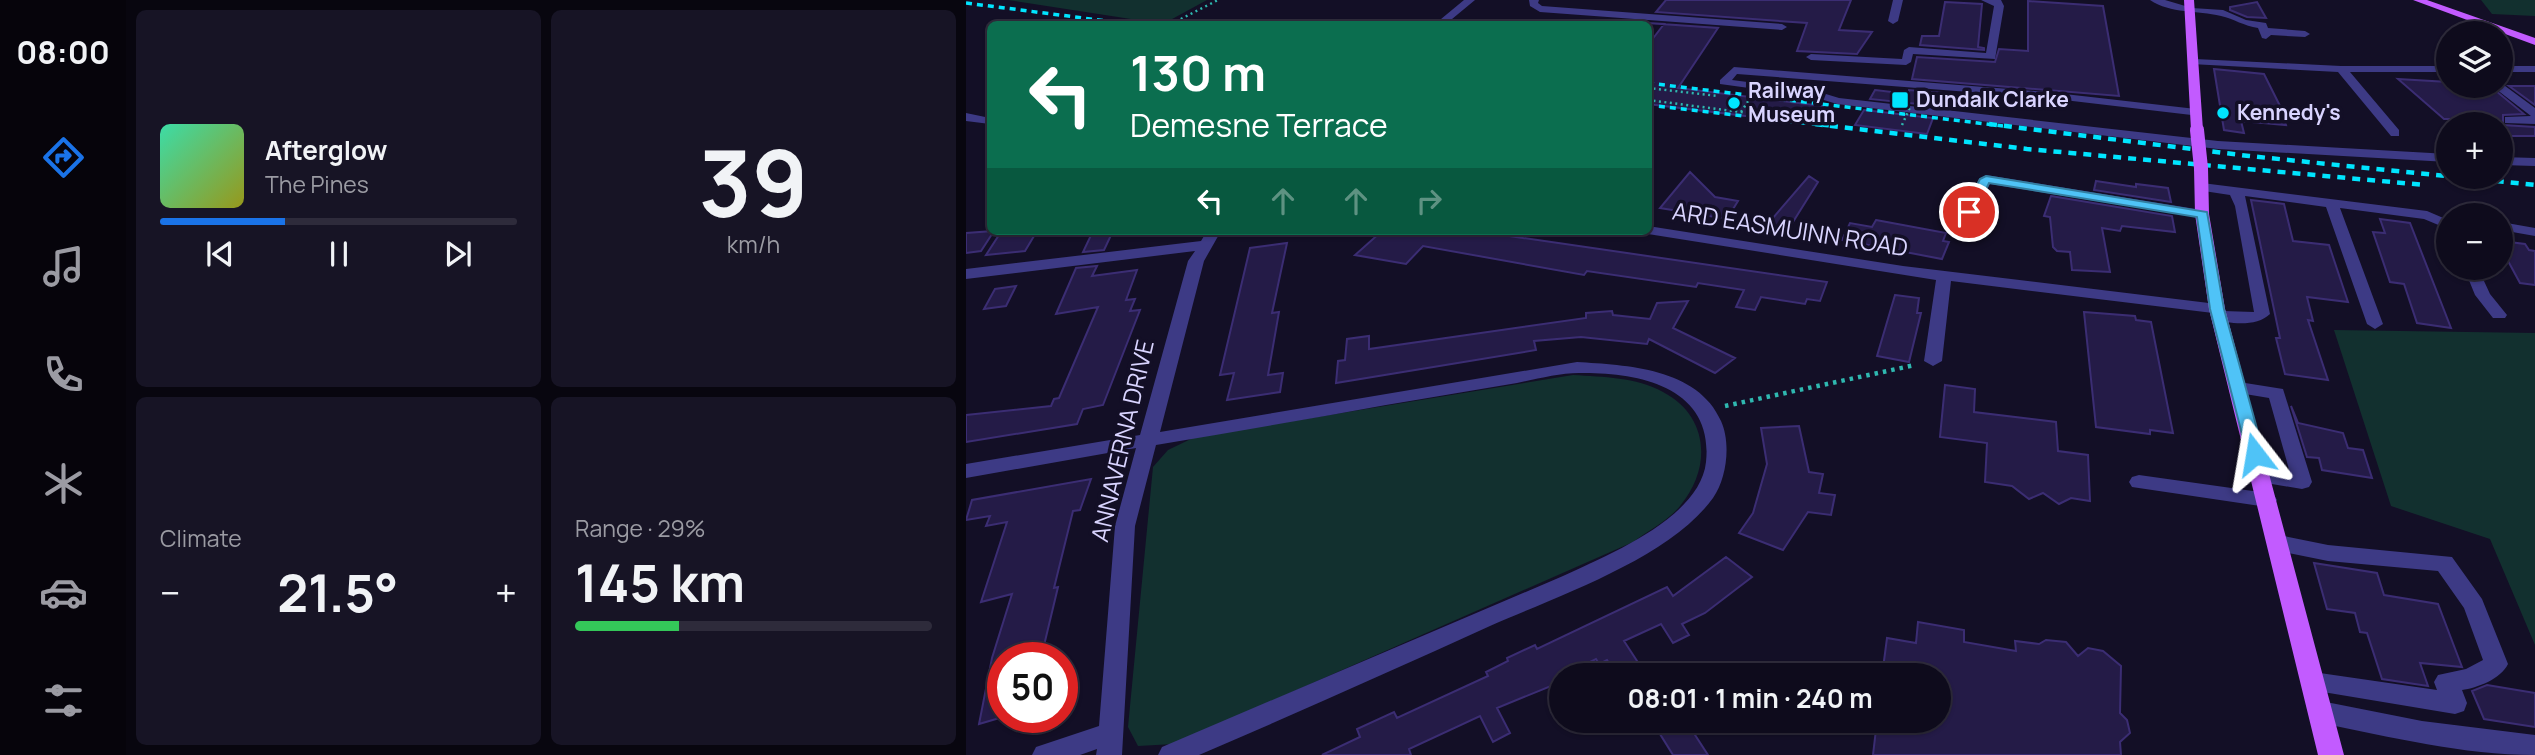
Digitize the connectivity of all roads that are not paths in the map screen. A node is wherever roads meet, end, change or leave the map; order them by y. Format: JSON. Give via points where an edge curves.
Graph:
{"nodes":[{"id":1,"x":1470,"y":0,"type":"edge"},
{"id":2,"x":1534,"y":0,"type":"edge"},
{"id":3,"x":1898,"y":0,"type":"edge"},
{"id":4,"x":2155,"y":0,"type":"edge"},
{"id":5,"x":2418,"y":0,"type":"edge"},
{"id":6,"x":1994,"y":1,"type":"edge"},
{"id":7,"x":2190,"y":6,"type":"edge"},
{"id":8,"x":1444,"y":21,"type":"edge"},
{"id":9,"x":1893,"y":21,"type":"dead end"},
{"id":10,"x":2288,"y":26,"type":"dead end"},
{"id":11,"x":1782,"y":27,"type":"dead end"},
{"id":12,"x":2265,"y":34,"type":"junction"},
{"id":13,"x":2305,"y":34,"type":"dead end"},
{"id":14,"x":2535,"y":42,"type":"edge"},
{"id":15,"x":1811,"y":57,"type":"dead end"},
{"id":16,"x":2195,"y":62,"type":"junction"},
{"id":17,"x":2342,"y":69,"type":"junction"},
{"id":18,"x":2436,"y":69,"type":"edge"},
{"id":19,"x":2513,"y":69,"type":"edge"},
{"id":20,"x":2535,"y":69,"type":"edge"},
{"id":21,"x":2513,"y":97,"type":"edge"},
{"id":22,"x":2196,"y":113,"type":"junction"},
{"id":23,"x":2535,"y":114,"type":"edge"},
{"id":24,"x":966,"y":117,"type":"edge"},
{"id":25,"x":987,"y":120,"type":"edge"},
{"id":26,"x":2513,"y":120,"type":"edge"},
{"id":27,"x":2535,"y":120,"type":"edge"},
{"id":28,"x":2395,"y":133,"type":"dead end"},
{"id":29,"x":2436,"y":157,"type":"edge"},
{"id":30,"x":2513,"y":161,"type":"edge"},
{"id":31,"x":2535,"y":162,"type":"edge"},
{"id":32,"x":2202,"y":186,"type":"junction"},
{"id":33,"x":2235,"y":190,"type":"junction"},
{"id":34,"x":2331,"y":202,"type":"junction"},
{"id":35,"x":1969,"y":212,"type":"dead end"},
{"id":36,"x":2203,"y":215,"type":"junction"},
{"id":37,"x":2436,"y":220,"type":"edge"},
{"id":38,"x":2513,"y":228,"type":"edge"},
{"id":39,"x":1652,"y":231,"type":"edge"},
{"id":40,"x":2535,"y":232,"type":"edge"},
{"id":41,"x":1209,"y":238,"type":"edge"},
{"id":42,"x":966,"y":274,"type":"edge"},
{"id":43,"x":1944,"y":277,"type":"junction"},
{"id":44,"x":2476,"y":280,"type":"edge"},
{"id":45,"x":2218,"y":313,"type":"junction"},
{"id":46,"x":2499,"y":315,"type":"dead end"},
{"id":47,"x":2375,"y":324,"type":"dead end"},
{"id":48,"x":1933,"y":361,"type":"road end"},
{"id":49,"x":2239,"y":388,"type":"junction"},
{"id":50,"x":1147,"y":441,"type":"junction"},
{"id":51,"x":966,"y":471,"type":"edge"},
{"id":52,"x":2261,"y":476,"type":"junction"},
{"id":53,"x":2139,"y":482,"type":"dead end"},
{"id":54,"x":2267,"y":500,"type":"junction"},
{"id":55,"x":2279,"y":543,"type":"junction"},
{"id":56,"x":2313,"y":682,"type":"junction"},
{"id":57,"x":2321,"y":712,"type":"junction"},
{"id":58,"x":1109,"y":745,"type":"edge"},
{"id":59,"x":2535,"y":747,"type":"edge"},
{"id":60,"x":1045,"y":755,"type":"edge"},
{"id":61,"x":1171,"y":755,"type":"edge"},
{"id":62,"x":2331,"y":755,"type":"edge"}],
"edges":[{"from":1,"to":8,"type":"street"},
{"from":2,"to":11,"type":"street","via":[[1540,9]]},
{"from":3,"to":9,"type":"street"},
{"from":4,"to":7,"type":"street"},
{"from":5,"to":14,"type":"main road"},
{"from":6,"to":15,"type":"street","via":[[1991,57],[1909,50],[1906,62]]},
{"from":7,"to":12,"type":"street","via":[[2262,25]]},
{"from":7,"to":16,"type":"main road"},
{"from":10,"to":12,"type":"street"},
{"from":12,"to":13,"type":"street"},
{"from":16,"to":17,"type":"street"},
{"from":16,"to":22,"type":"main road"},
{"from":17,"to":18,"type":"street"},
{"from":17,"to":28,"type":"street"},
{"from":19,"to":20,"type":"street"},
{"from":21,"to":23,"type":"street"},
{"from":22,"to":29,"type":"street","via":[[2047,95],[1738,70],[1728,83],[1837,101],[2218,145]]},
{"from":22,"to":32,"type":"main road","bridge":true},
{"from":24,"to":25,"type":"street"},
{"from":26,"to":27,"type":"street"},
{"from":30,"to":31,"type":"street"},
{"from":32,"to":33,"type":"street"},
{"from":32,"to":36,"type":"main road"},
{"from":33,"to":34,"type":"street"},
{"from":33,"to":45,"type":"street","name":"ARD EASMUINN ROAD","via":[[2262,314],[2251,318]]},
{"from":34,"to":37,"type":"street"},
{"from":34,"to":47,"type":"street"},
{"from":35,"to":36,"type":"street","via":[[1986,179]]},
{"from":36,"to":45,"type":"main road"},
{"from":38,"to":40,"type":"street"},
{"from":39,"to":43,"type":"street","name":"ARD EASMUINN ROAD"},
{"from":41,"to":42,"type":"street"},
{"from":41,"to":50,"type":"street","name":"ANNAVERNA DRIVE","via":[[1196,261]]},
{"from":43,"to":45,"type":"street","name":"ARD EASMUINN ROAD"},
{"from":43,"to":48,"type":"street"},
{"from":44,"to":46,"type":"street"},
{"from":45,"to":49,"type":"main road"},
{"from":49,"to":52,"type":"main road"},
{"from":49,"to":52,"type":"street","via":[[2277,393],[2302,482]]},
{"from":50,"to":51,"type":"street"},
{"from":50,"to":58,"type":"street","name":"ANNAVERNA DRIVE","via":[[1125,526]]},
{"from":50,"to":61,"type":"street","via":[[1577,367],[1619,369],[1661,379],[1692,395],[1712,418],[1718,443],[1708,492],[1654,541]]},
{"from":52,"to":54,"type":"main road"},
{"from":53,"to":54,"type":"street"},
{"from":54,"to":55,"type":"main road"},
{"from":55,"to":56,"type":"main road"},
{"from":55,"to":56,"type":"street","via":[[2328,553],[2444,563],[2474,605],[2496,664],[2470,679],[2446,682],[2455,703]]},
{"from":56,"to":57,"type":"main road"},
{"from":57,"to":59,"type":"street"},
{"from":57,"to":62,"type":"main road"},
{"from":58,"to":60,"type":"street"}]}
